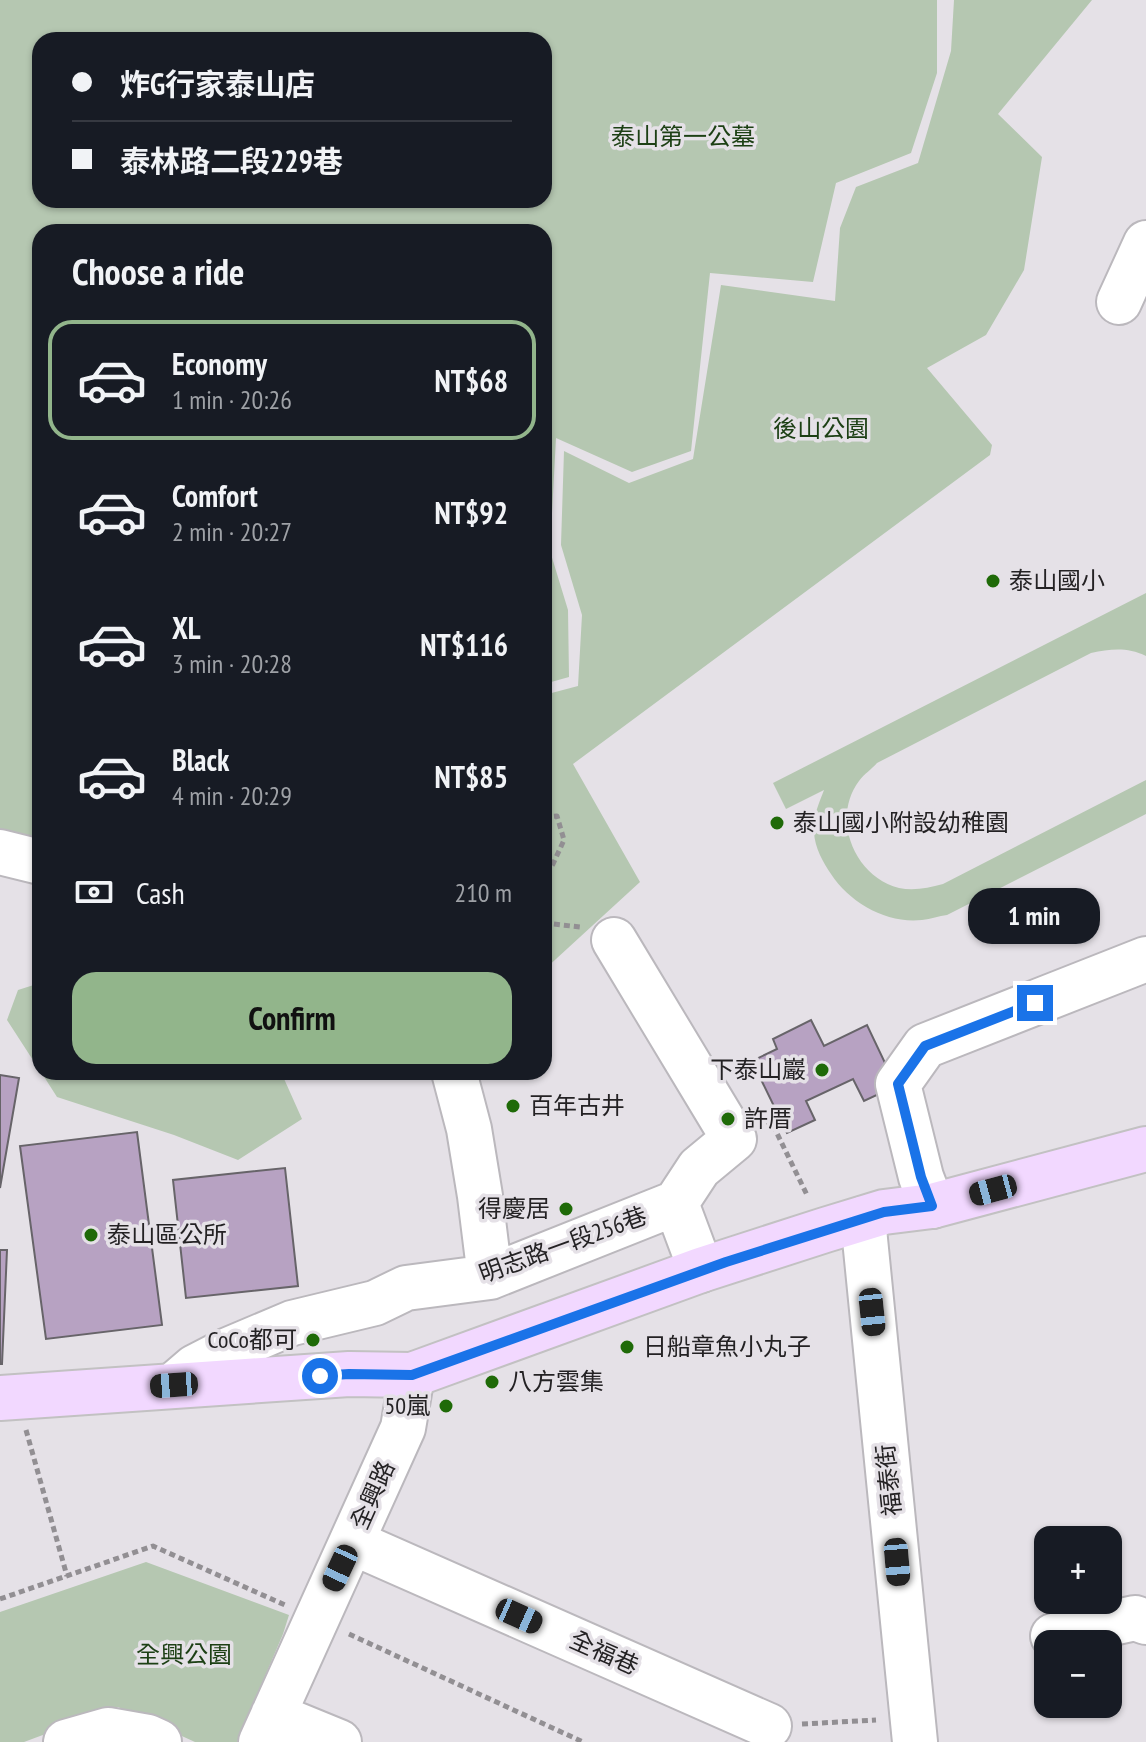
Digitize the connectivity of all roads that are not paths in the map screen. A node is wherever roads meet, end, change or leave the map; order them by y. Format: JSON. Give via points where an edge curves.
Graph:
{"nodes":[{"id":1,"x":1146,"y":243,"type":"edge"},
{"id":2,"x":1119,"y":302,"type":"dead end"},
{"id":3,"x":0,"y":852,"type":"edge"},
{"id":4,"x":32,"y":860,"type":"edge"},
{"id":5,"x":614,"y":940,"type":"dead end"},
{"id":6,"x":1146,"y":959,"type":"edge"},
{"id":7,"x":456,"y":1080,"type":"edge"},
{"id":8,"x":1146,"y":1149,"type":"edge"},
{"id":9,"x":676,"y":1203,"type":"junction"},
{"id":10,"x":932,"y":1206,"type":"junction"},
{"id":11,"x":844,"y":1224,"type":"junction"},
{"id":12,"x":701,"y":1270,"type":"junction"},
{"id":13,"x":490,"y":1277,"type":"junction"},
{"id":14,"x":412,"y":1375,"type":"junction"},
{"id":15,"x":174,"y":1385,"type":"junction"},
{"id":16,"x":8,"y":1397,"type":"edge"},
{"id":17,"x":352,"y":1542,"type":"junction"},
{"id":18,"x":1146,"y":1622,"type":"edge"},
{"id":19,"x":1080,"y":1630,"type":"edge"},
{"id":20,"x":769,"y":1726,"type":"road end"},
{"id":21,"x":267,"y":1728,"type":"edge"},
{"id":22,"x":914,"y":1730,"type":"edge"},
{"id":23,"x":66,"y":1742,"type":"edge"},
{"id":24,"x":159,"y":1742,"type":"edge"},
{"id":25,"x":339,"y":1742,"type":"edge"}],
"edges":[{"from":1,"to":2,"type":"street"},
{"from":3,"to":4,"type":"street"},
{"from":5,"to":9,"type":"street","name":"明志路一段256巷","via":[[734,1139],[699,1168]]},
{"from":6,"to":10,"type":"street","via":[[925,1046],[898,1084]]},
{"from":7,"to":13,"type":"street","via":[[469,1129]]},
{"from":8,"to":10,"type":"main road"},
{"from":9,"to":12,"type":"street"},
{"from":9,"to":13,"type":"street","name":"明志路一段256巷"},
{"from":10,"to":11,"type":"main road"},
{"from":11,"to":12,"type":"main road"},
{"from":11,"to":22,"type":"street","name":"福泰街"},
{"from":12,"to":14,"type":"main road"},
{"from":13,"to":15,"type":"street","name":"明志路一段256巷","via":[[406,1288],[375,1303],[292,1323],[206,1361]]},
{"from":14,"to":15,"type":"main road"},
{"from":14,"to":17,"type":"street","name":"全興路","via":[[403,1428]]},
{"from":15,"to":16,"type":"main road"},
{"from":17,"to":20,"type":"street","name":"全福巷"},
{"from":17,"to":21,"type":"street","name":"全興路"},
{"from":18,"to":19,"type":"street","via":[[1135,1618]]},
{"from":21,"to":25,"type":"street"},
{"from":23,"to":24,"type":"street","via":[[108,1730]]}]}
